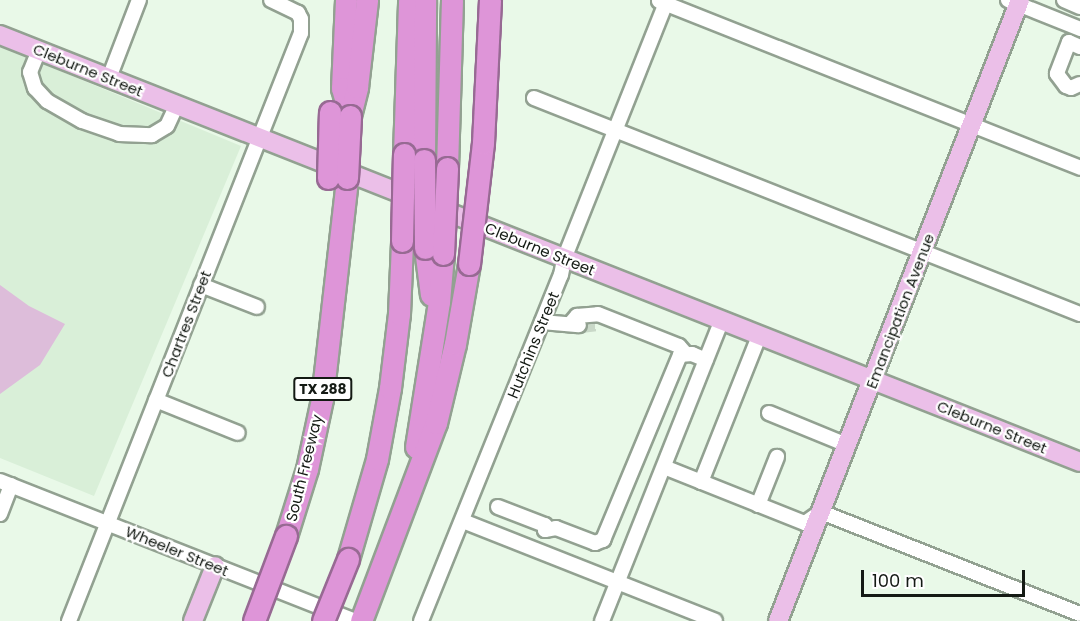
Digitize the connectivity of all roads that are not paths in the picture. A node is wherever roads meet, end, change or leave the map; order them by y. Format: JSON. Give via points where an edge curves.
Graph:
{"nodes":[{"id":1,"x":139,"y":0,"type":"edge"},
{"id":2,"x":271,"y":0,"type":"edge"},
{"id":3,"x":331,"y":0,"type":"edge"},
{"id":4,"x":346,"y":0,"type":"edge"},
{"id":5,"x":367,"y":0,"type":"edge"},
{"id":6,"x":409,"y":0,"type":"edge"},
{"id":7,"x":425,"y":0,"type":"edge"},
{"id":8,"x":452,"y":0,"type":"edge"},
{"id":9,"x":490,"y":0,"type":"edge"},
{"id":10,"x":1064,"y":0,"type":"edge"},
{"id":11,"x":664,"y":1,"type":"edge"},
{"id":12,"x":1016,"y":1,"type":"edge"},
{"id":13,"x":1080,"y":6,"type":"edge"},
{"id":14,"x":1080,"y":28,"type":"edge"},
{"id":15,"x":0,"y":35,"type":"edge"},
{"id":16,"x":1080,"y":47,"type":"edge"},
{"id":17,"x":39,"y":50,"type":"junction"},
{"id":18,"x":109,"y":78,"type":"junction"},
{"id":19,"x":1080,"y":84,"type":"edge"},
{"id":20,"x":534,"y":98,"type":"dead end"},
{"id":21,"x":177,"y":105,"type":"junction"},
{"id":22,"x":340,"y":114,"type":"junction"},
{"id":23,"x":972,"y":124,"type":"junction"},
{"id":24,"x":616,"y":129,"type":"junction"},
{"id":25,"x":259,"y":138,"type":"junction"},
{"id":26,"x":414,"y":157,"type":"junction"},
{"id":27,"x":1080,"y":168,"type":"edge"},
{"id":28,"x":923,"y":250,"type":"junction"},
{"id":29,"x":434,"y":251,"type":"junction"},
{"id":30,"x":564,"y":259,"type":"junction"},
{"id":31,"x":201,"y":285,"type":"junction"},
{"id":32,"x":257,"y":307,"type":"dead end"},
{"id":33,"x":1080,"y":314,"type":"edge"},
{"id":34,"x":542,"y":322,"type":"junction"},
{"id":35,"x":721,"y":322,"type":"junction"},
{"id":36,"x":759,"y":336,"type":"junction"},
{"id":37,"x":685,"y":353,"type":"junction"},
{"id":38,"x":706,"y":360,"type":"junction"},
{"id":39,"x":873,"y":380,"type":"junction"},
{"id":40,"x":156,"y":400,"type":"junction"},
{"id":41,"x":769,"y":413,"type":"dead end"},
{"id":42,"x":238,"y":433,"type":"dead end"},
{"id":43,"x":848,"y":445,"type":"junction"},
{"id":44,"x":777,"y":457,"type":"dead end"},
{"id":45,"x":1080,"y":462,"type":"edge"},
{"id":46,"x":664,"y":467,"type":"junction"},
{"id":47,"x":701,"y":482,"type":"junction"},
{"id":48,"x":6,"y":483,"type":"edge"},
{"id":49,"x":758,"y":505,"type":"junction"},
{"id":50,"x":498,"y":507,"type":"dead end"},
{"id":51,"x":821,"y":512,"type":"junction"},
{"id":52,"x":0,"y":514,"type":"edge"},
{"id":53,"x":463,"y":521,"type":"junction"},
{"id":54,"x":107,"y":524,"type":"junction"},
{"id":55,"x":390,"y":540,"type":"junction"},
{"id":56,"x":540,"y":540,"type":"junction"},
{"id":57,"x":215,"y":566,"type":"junction"},
{"id":58,"x":617,"y":581,"type":"junction"},
{"id":59,"x":1080,"y":614,"type":"edge"},
{"id":60,"x":69,"y":621,"type":"edge"},
{"id":61,"x":193,"y":621,"type":"edge"},
{"id":62,"x":254,"y":621,"type":"edge"},
{"id":63,"x":323,"y":621,"type":"edge"},
{"id":64,"x":355,"y":621,"type":"edge"},
{"id":65,"x":361,"y":621,"type":"edge"},
{"id":66,"x":421,"y":621,"type":"edge"},
{"id":67,"x":602,"y":621,"type":"edge"},
{"id":68,"x":715,"y":621,"type":"edge"},
{"id":69,"x":778,"y":621,"type":"edge"}],
"edges":[{"from":1,"to":18,"type":"street"},
{"from":2,"to":25,"type":"street","name":"Chartres Street","via":[[298,13],[302,26]]},
{"from":3,"to":22,"type":"highway"},
{"from":4,"to":22,"type":"highway"},
{"from":5,"to":22,"type":"highway","via":[[357,87]]},
{"from":6,"to":26,"type":"highway"},
{"from":7,"to":26,"type":"highway"},
{"from":8,"to":29,"type":"highway","bridge":true,"via":[[447,168]]},
{"from":9,"to":55,"type":"highway","bridge":true,"via":[[483,143],[470,264],[436,423]]},
{"from":10,"to":13,"type":"street"},
{"from":11,"to":23,"type":"street"},
{"from":11,"to":24,"type":"street","name":"Hutchins Street"},
{"from":12,"to":14,"type":"street"},
{"from":12,"to":23,"type":"main road","name":"Emancipation Avenue"},
{"from":15,"to":17,"type":"main road","name":"Cleburne Street"},
{"from":16,"to":19,"type":"street","via":[[1069,42],[1057,74],[1066,87]]},
{"from":17,"to":18,"type":"main road","name":"Cleburne Street"},
{"from":17,"to":21,"type":"street","via":[[30,72],[35,88],[47,101],[82,121],[119,134],[152,135],[167,126]]},
{"from":18,"to":21,"type":"main road","name":"Cleburne Street"},
{"from":20,"to":24,"type":"street"},
{"from":21,"to":25,"type":"main road","name":"Cleburne Street"},
{"from":22,"to":62,"type":"highway","name":"South Freeway","number":"TX 288","bridge":true,"via":[[344,202],[322,399],[307,469]]},
{"from":23,"to":27,"type":"street"},
{"from":23,"to":28,"type":"main road","name":"Emancipation Avenue"},
{"from":24,"to":28,"type":"street"},
{"from":24,"to":30,"type":"street","name":"Hutchins Street"},
{"from":25,"to":30,"type":"main road","name":"Cleburne Street"},
{"from":25,"to":31,"type":"street","name":"Chartres Street"},
{"from":26,"to":29,"type":"highway","bridge":true},
{"from":26,"to":63,"type":"highway","bridge":true,"via":[[402,241],[398,323],[377,459],[348,558]]},
{"from":28,"to":33,"type":"street"},
{"from":28,"to":39,"type":"main road","name":"Emancipation Avenue"},
{"from":29,"to":55,"type":"highway","via":[[435,326],[420,432]]},
{"from":30,"to":34,"type":"street","name":"Hutchins Street"},
{"from":30,"to":35,"type":"main road","name":"Cleburne Street"},
{"from":31,"to":32,"type":"street"},
{"from":31,"to":40,"type":"street","name":"Chartres Street"},
{"from":34,"to":37,"type":"street","via":[[576,325],[577,316],[598,314],[605,322],[680,346]]},
{"from":34,"to":53,"type":"street","name":"Hutchins Street"},
{"from":35,"to":36,"type":"main road","name":"Cleburne Street"},
{"from":35,"to":38,"type":"street"},
{"from":36,"to":39,"type":"main road","name":"Cleburne Street"},
{"from":36,"to":47,"type":"street"},
{"from":37,"to":38,"type":"street"},
{"from":37,"to":56,"type":"street","via":[[680,355],[667,384],[603,540],[594,543],[556,528]]},
{"from":38,"to":46,"type":"street"},
{"from":39,"to":43,"type":"main road","name":"Emancipation Avenue"},
{"from":39,"to":45,"type":"main road","name":"Cleburne Street"},
{"from":40,"to":42,"type":"street"},
{"from":40,"to":54,"type":"street","name":"Chartres Street"},
{"from":41,"to":43,"type":"street"},
{"from":43,"to":51,"type":"main road","name":"Emancipation Avenue"},
{"from":44,"to":49,"type":"street"},
{"from":46,"to":47,"type":"street"},
{"from":46,"to":58,"type":"street"},
{"from":47,"to":49,"type":"street"},
{"from":48,"to":52,"type":"street"},
{"from":48,"to":54,"type":"street","name":"Wheeler Street"},
{"from":49,"to":51,"type":"street","via":[[805,524]]},
{"from":50,"to":56,"type":"street","via":[[545,525]]},
{"from":51,"to":59,"type":"street"},
{"from":51,"to":69,"type":"main road","name":"Emancipation Avenue"},
{"from":53,"to":56,"type":"street"},
{"from":53,"to":66,"type":"street","name":"Hutchins Street"},
{"from":54,"to":57,"type":"street","name":"Wheeler Street"},
{"from":54,"to":60,"type":"street","name":"Chartres Street"},
{"from":55,"to":65,"type":"highway"},
{"from":56,"to":58,"type":"street"},
{"from":57,"to":61,"type":"main road"},
{"from":57,"to":64,"type":"street","name":"Wheeler Street"},
{"from":58,"to":67,"type":"street"},
{"from":58,"to":68,"type":"street"}]}
